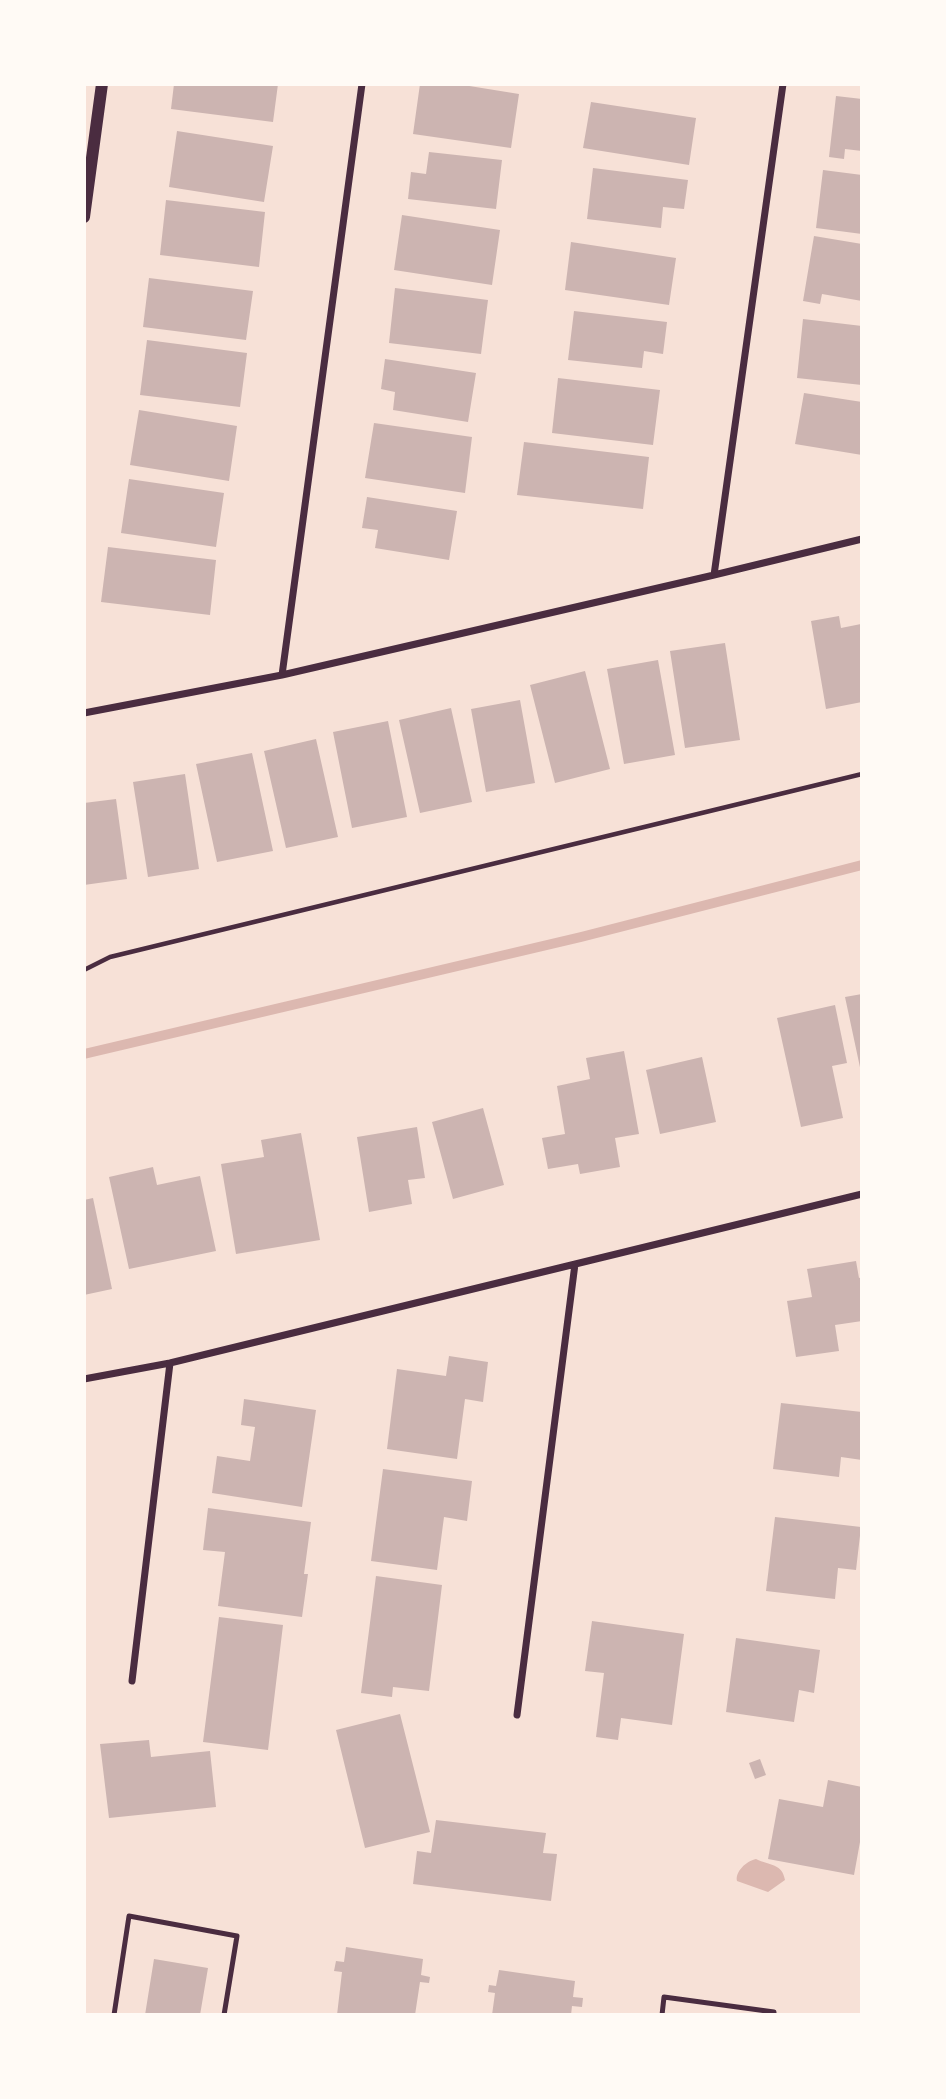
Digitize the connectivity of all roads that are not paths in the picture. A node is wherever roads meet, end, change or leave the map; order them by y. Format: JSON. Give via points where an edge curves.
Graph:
{"nodes":[{"id":1,"x":102,"y":84,"type":"edge"},
{"id":2,"x":362,"y":84,"type":"edge"},
{"id":3,"x":783,"y":84,"type":"edge"},
{"id":4,"x":84,"y":217,"type":"edge"},
{"id":5,"x":862,"y":538,"type":"edge"},
{"id":6,"x":715,"y":575,"type":"junction"},
{"id":7,"x":282,"y":676,"type":"junction"},
{"id":8,"x":84,"y":713,"type":"edge"},
{"id":9,"x":862,"y":1194,"type":"edge"},
{"id":10,"x":575,"y":1264,"type":"junction"},
{"id":11,"x":170,"y":1363,"type":"junction"},
{"id":12,"x":84,"y":1379,"type":"edge"},
{"id":13,"x":132,"y":1681,"type":"dead end"},
{"id":14,"x":517,"y":1715,"type":"dead end"},
{"id":15,"x":114,"y":2015,"type":"edge"},
{"id":16,"x":224,"y":2015,"type":"edge"},
{"id":17,"x":662,"y":2015,"type":"edge"},
{"id":18,"x":774,"y":2015,"type":"edge"}],
"edges":[{"from":1,"to":4,"type":"street"},
{"from":2,"to":7,"type":"street"},
{"from":3,"to":6,"type":"street"},
{"from":5,"to":6,"type":"street"},
{"from":6,"to":7,"type":"street"},
{"from":7,"to":8,"type":"street"},
{"from":9,"to":10,"type":"street"},
{"from":10,"to":11,"type":"street"},
{"from":10,"to":14,"type":"street"},
{"from":11,"to":12,"type":"street"},
{"from":11,"to":13,"type":"street"},
{"from":15,"to":16,"type":"lane","via":[[129,1916],[237,1937]]},
{"from":17,"to":18,"type":"lane","via":[[664,1997]]}]}
